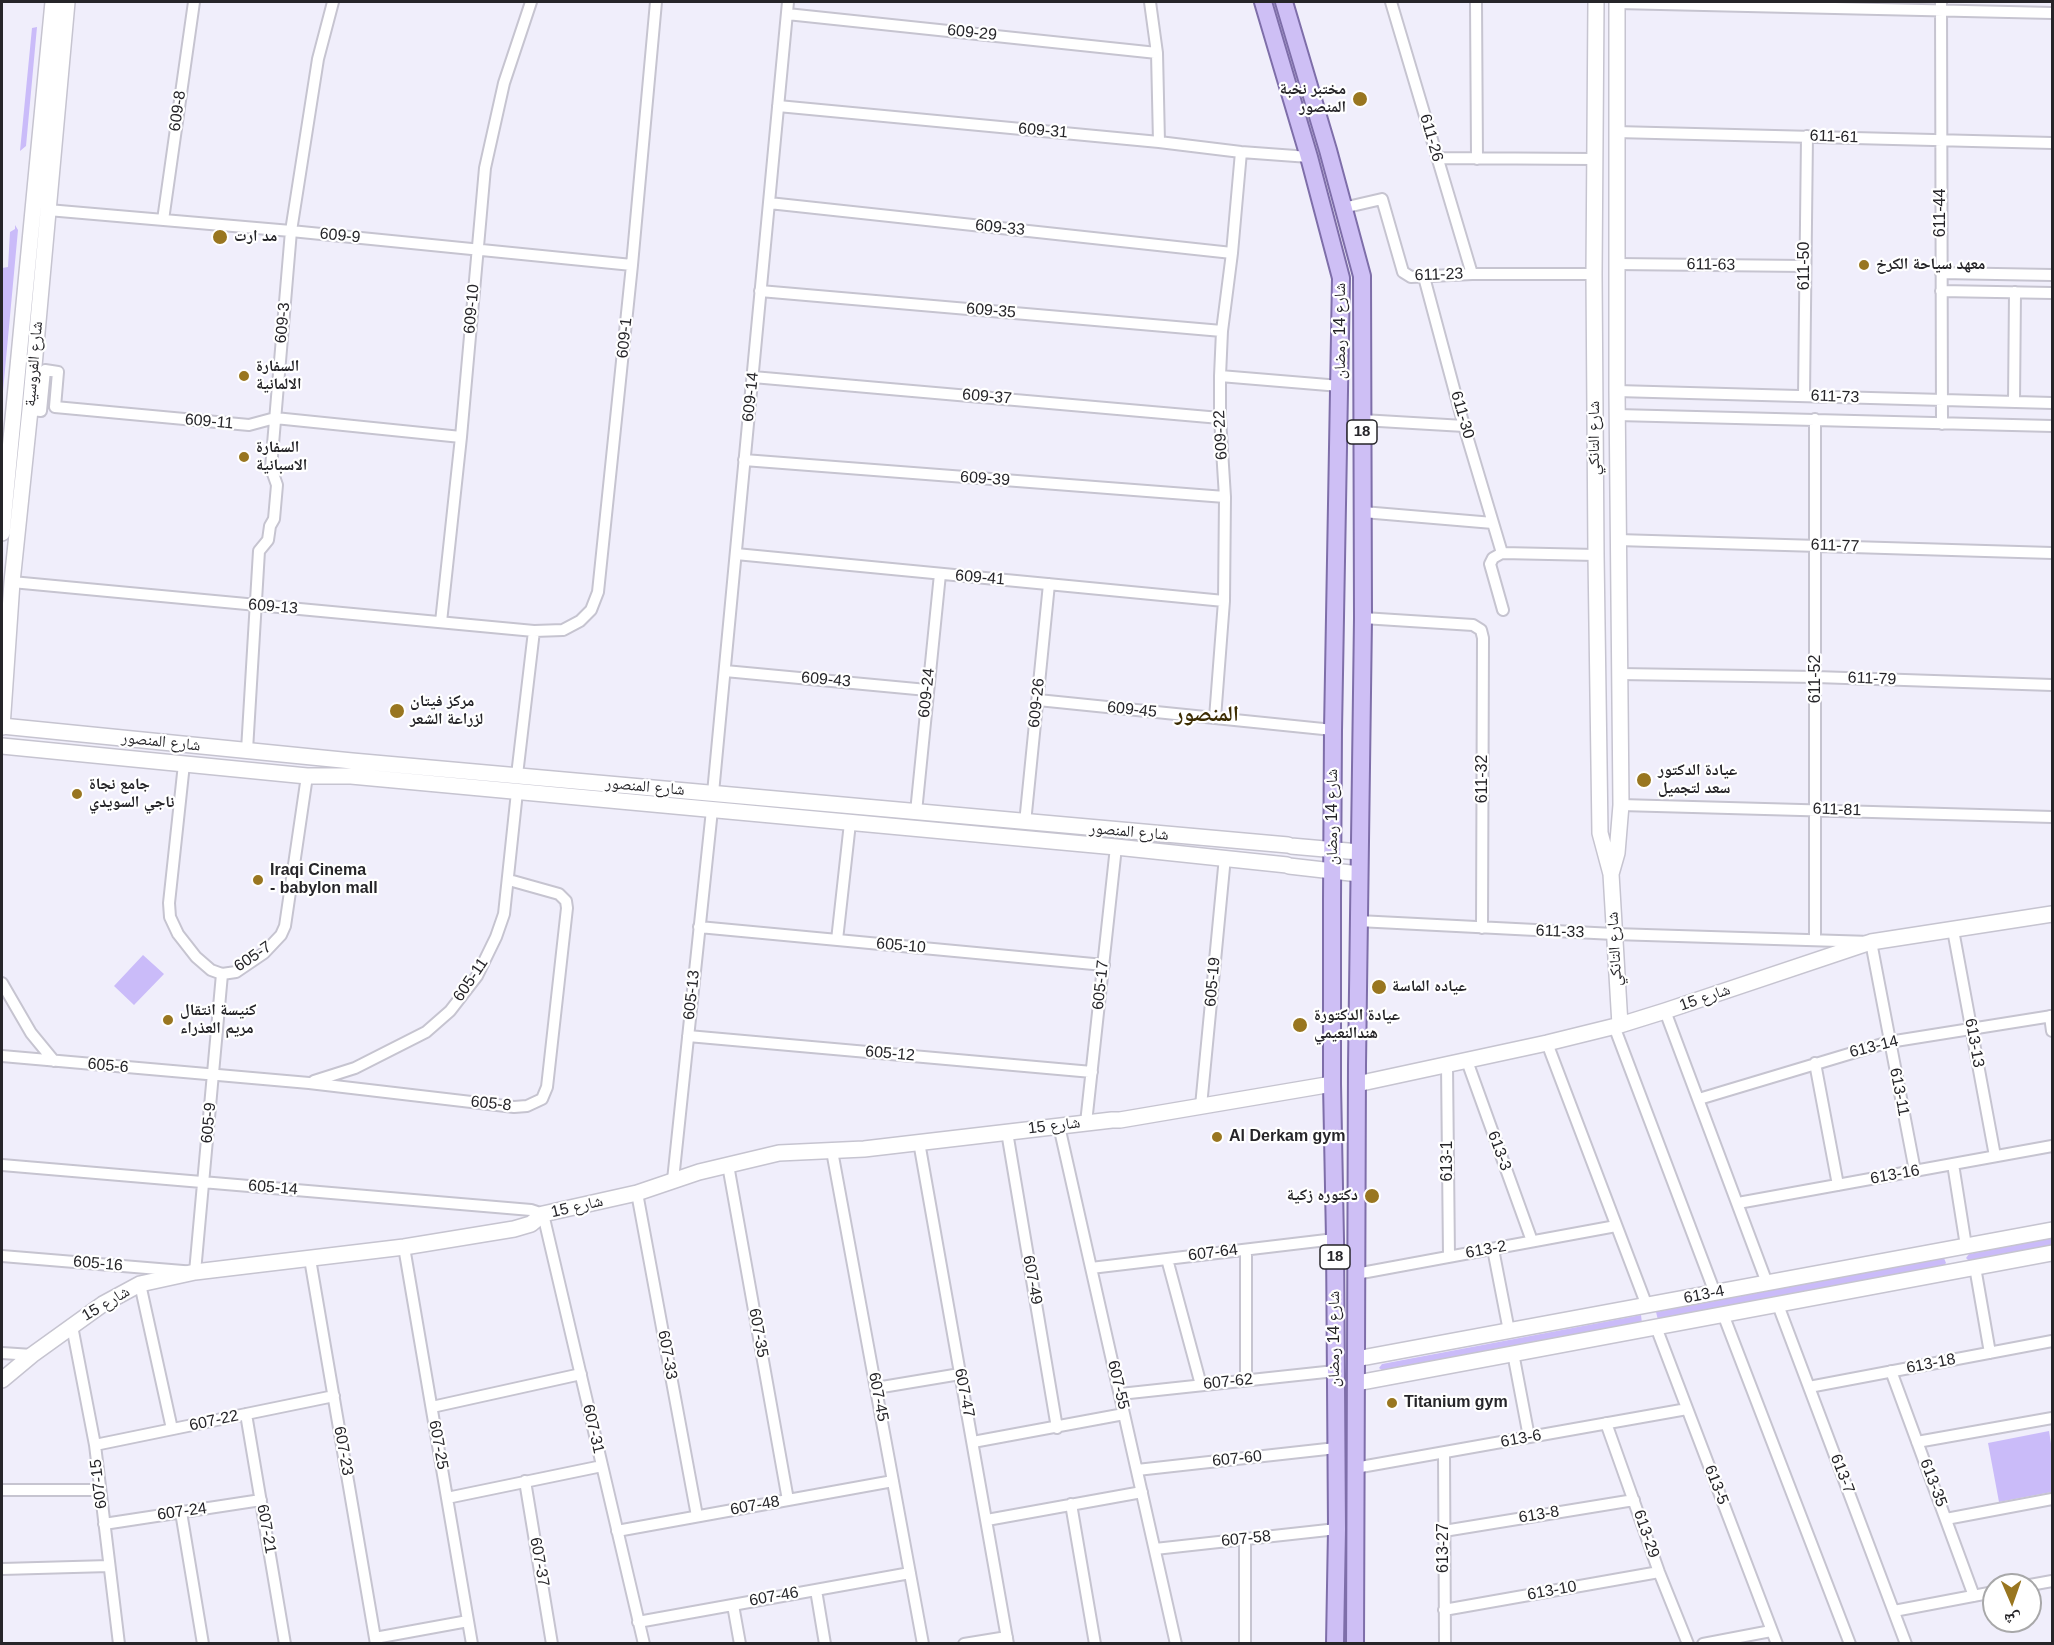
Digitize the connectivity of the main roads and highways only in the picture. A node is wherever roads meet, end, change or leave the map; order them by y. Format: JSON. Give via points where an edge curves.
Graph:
{"nodes":[{"id":1,"x":1263,"y":2,"type":"edge"},
{"id":2,"x":1284,"y":2,"type":"edge"},
{"id":3,"x":1335,"y":1644,"type":"edge"},
{"id":4,"x":1355,"y":1644,"type":"edge"}],
"edges":[{"from":1,"to":3,"type":"main road","name":"شارع 14 رمضان","number":"18","via":[[1341,278],[1333,730]]},
{"from":2,"to":4,"type":"main road","name":"شارع 14 رمضان","number":"18","via":[[1362,276]]}]}
